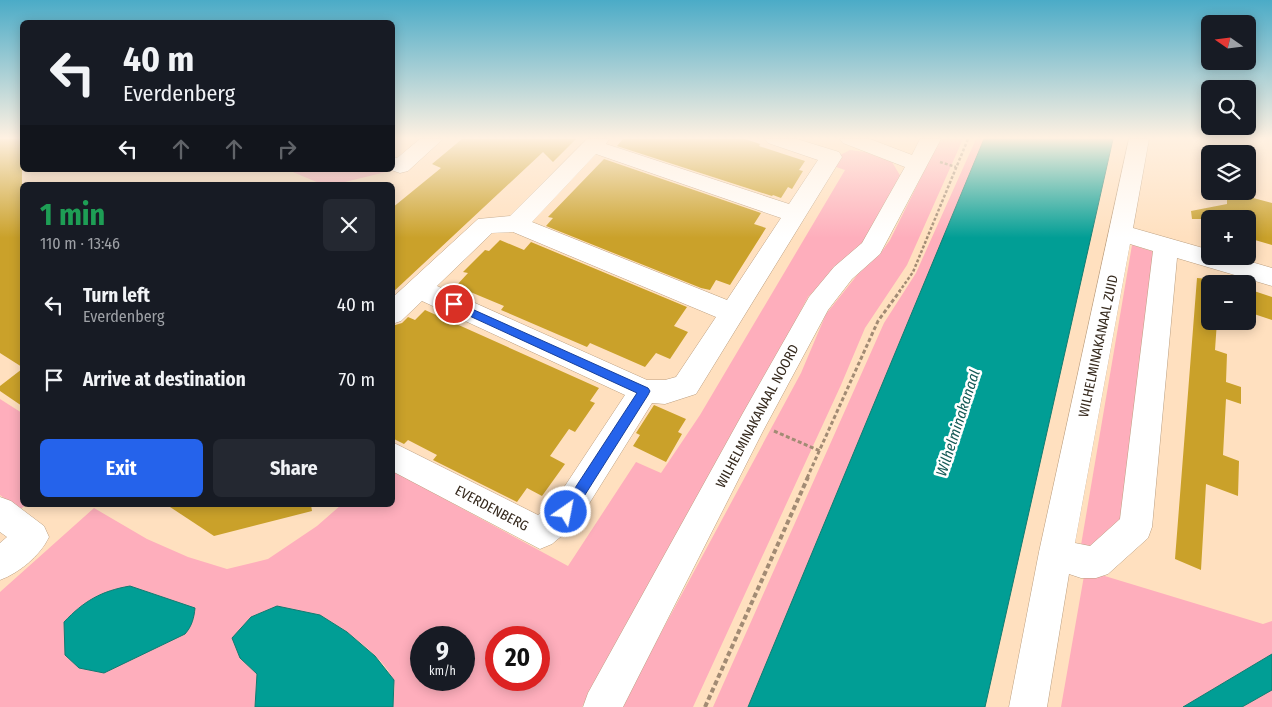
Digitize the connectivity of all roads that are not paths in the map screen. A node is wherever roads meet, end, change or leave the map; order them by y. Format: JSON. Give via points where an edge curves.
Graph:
{"nodes":[{"id":1,"x":567,"y":172,"type":"edge"},
{"id":2,"x":677,"y":172,"type":"edge"},
{"id":3,"x":823,"y":172,"type":"edge"},
{"id":4,"x":913,"y":172,"type":"edge"},
{"id":5,"x":1133,"y":172,"type":"edge"},
{"id":6,"x":794,"y":214,"type":"junction"},
{"id":7,"x":516,"y":224,"type":"junction"},
{"id":8,"x":1121,"y":233,"type":"junction"},
{"id":9,"x":1166,"y":246,"type":"junction"},
{"id":10,"x":1272,"y":277,"type":"edge"},
{"id":11,"x":419,"y":289,"type":"junction"},
{"id":12,"x":395,"y":311,"type":"edge"},
{"id":13,"x":733,"y":313,"type":"junction"},
{"id":14,"x":644,"y":391,"type":"junction"},
{"id":15,"x":395,"y":457,"type":"edge"},
{"id":16,"x":0,"y":512,"type":"edge"},
{"id":17,"x":1056,"y":552,"type":"junction"},
{"id":18,"x":0,"y":564,"type":"edge"},
{"id":19,"x":602,"y":707,"type":"edge"},
{"id":20,"x":1028,"y":707,"type":"edge"}],
"edges":[{"from":1,"to":7,"type":"street"},
{"from":2,"to":6,"type":"street"},
{"from":3,"to":6,"type":"street"},
{"from":4,"to":19,"type":"street","name":"WILHELMINAKANAAL NOORD","via":[[871,248],[843,273],[818,304]]},
{"from":5,"to":8,"type":"street","name":"WILHELMINAKANAAL ZUID"},
{"from":6,"to":13,"type":"street"},
{"from":7,"to":11,"type":"street","via":[[486,225]]},
{"from":7,"to":13,"type":"street"},
{"from":8,"to":9,"type":"street"},
{"from":8,"to":17,"type":"street","name":"WILHELMINAKANAAL ZUID"},
{"from":9,"to":10,"type":"street"},
{"from":9,"to":17,"type":"street","via":[[1136,527],[1096,562],[1081,562]]},
{"from":11,"to":12,"type":"street"},
{"from":11,"to":14,"type":"street"},
{"from":13,"to":14,"type":"street","via":[[686,386],[666,392]]},
{"from":14,"to":15,"type":"street","name":"EVERDENBERG","via":[[566,512],[540,533]]},
{"from":16,"to":18,"type":"street","via":[[32,537]]},
{"from":17,"to":20,"type":"street","name":"WILHELMINAKANAAL ZUID"}]}
